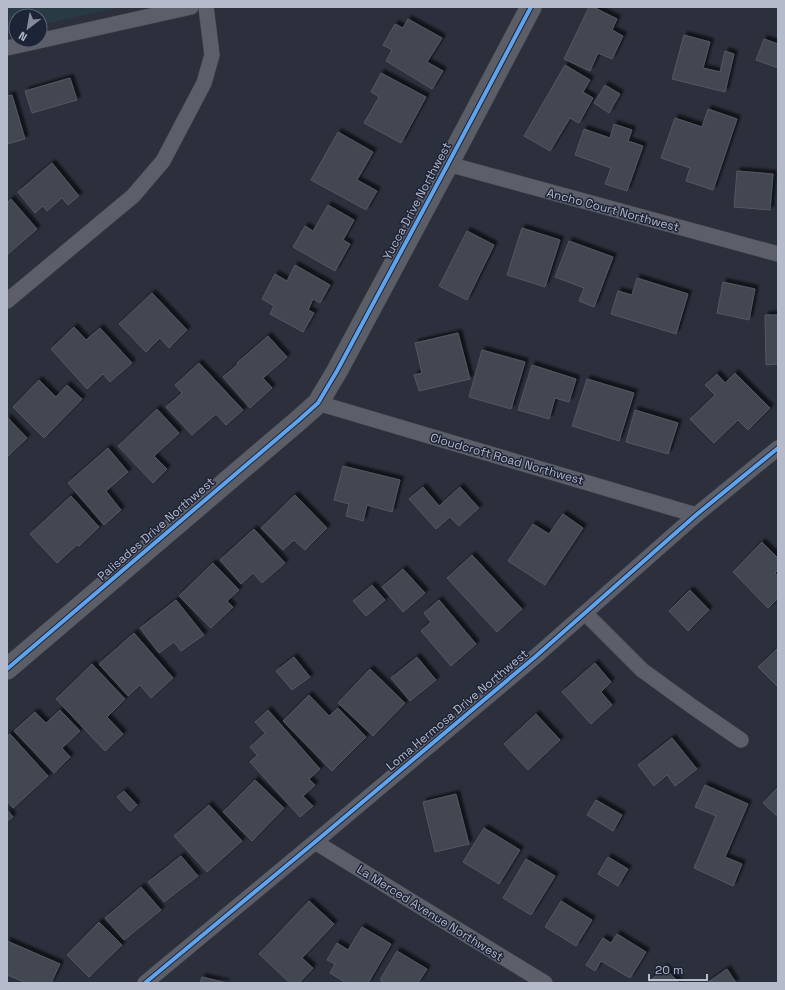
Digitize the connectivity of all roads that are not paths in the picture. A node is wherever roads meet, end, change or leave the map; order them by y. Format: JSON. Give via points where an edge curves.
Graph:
{"nodes":[{"id":1,"x":191,"y":7,"type":"edge"},
{"id":2,"x":206,"y":7,"type":"edge"},
{"id":3,"x":531,"y":7,"type":"edge"},
{"id":4,"x":7,"y":48,"type":"edge"},
{"id":5,"x":448,"y":164,"type":"junction"},
{"id":6,"x":778,"y":254,"type":"edge"},
{"id":7,"x":7,"y":301,"type":"edge"},
{"id":8,"x":318,"y":403,"type":"junction"},
{"id":9,"x":778,"y":448,"type":"edge"},
{"id":10,"x":696,"y":515,"type":"junction"},
{"id":11,"x":585,"y":613,"type":"junction"},
{"id":12,"x":7,"y":669,"type":"edge"},
{"id":13,"x":741,"y":740,"type":"dead end"},
{"id":14,"x":315,"y":842,"type":"junction"},
{"id":15,"x":145,"y":983,"type":"edge"},
{"id":16,"x":545,"y":983,"type":"edge"}],
"edges":[{"from":1,"to":4,"type":"street"},
{"from":2,"to":7,"type":"street","via":[[212,55],[204,83],[163,161],[133,196]]},
{"from":3,"to":5,"type":"street","name":"Yucca Drive Northwest"},
{"from":5,"to":6,"type":"street","name":"Ancho Court Northwest"},
{"from":5,"to":8,"type":"street","name":"Yucca Drive Northwest"},
{"from":8,"to":10,"type":"street","name":"Cloudcroft Road Northwest"},
{"from":8,"to":12,"type":"street","name":"Palisades Drive Northwest"},
{"from":9,"to":10,"type":"street","name":"Loma Hermosa Drive Northwest"},
{"from":10,"to":11,"type":"street","name":"Loma Hermosa Drive Northwest"},
{"from":11,"to":13,"type":"street","via":[[642,670]]},
{"from":11,"to":14,"type":"street","name":"Loma Hermosa Drive Northwest"},
{"from":14,"to":15,"type":"street","name":"Loma Hermosa Drive Northwest"},
{"from":14,"to":16,"type":"street","name":"La Merced Avenue Northwest"}]}
